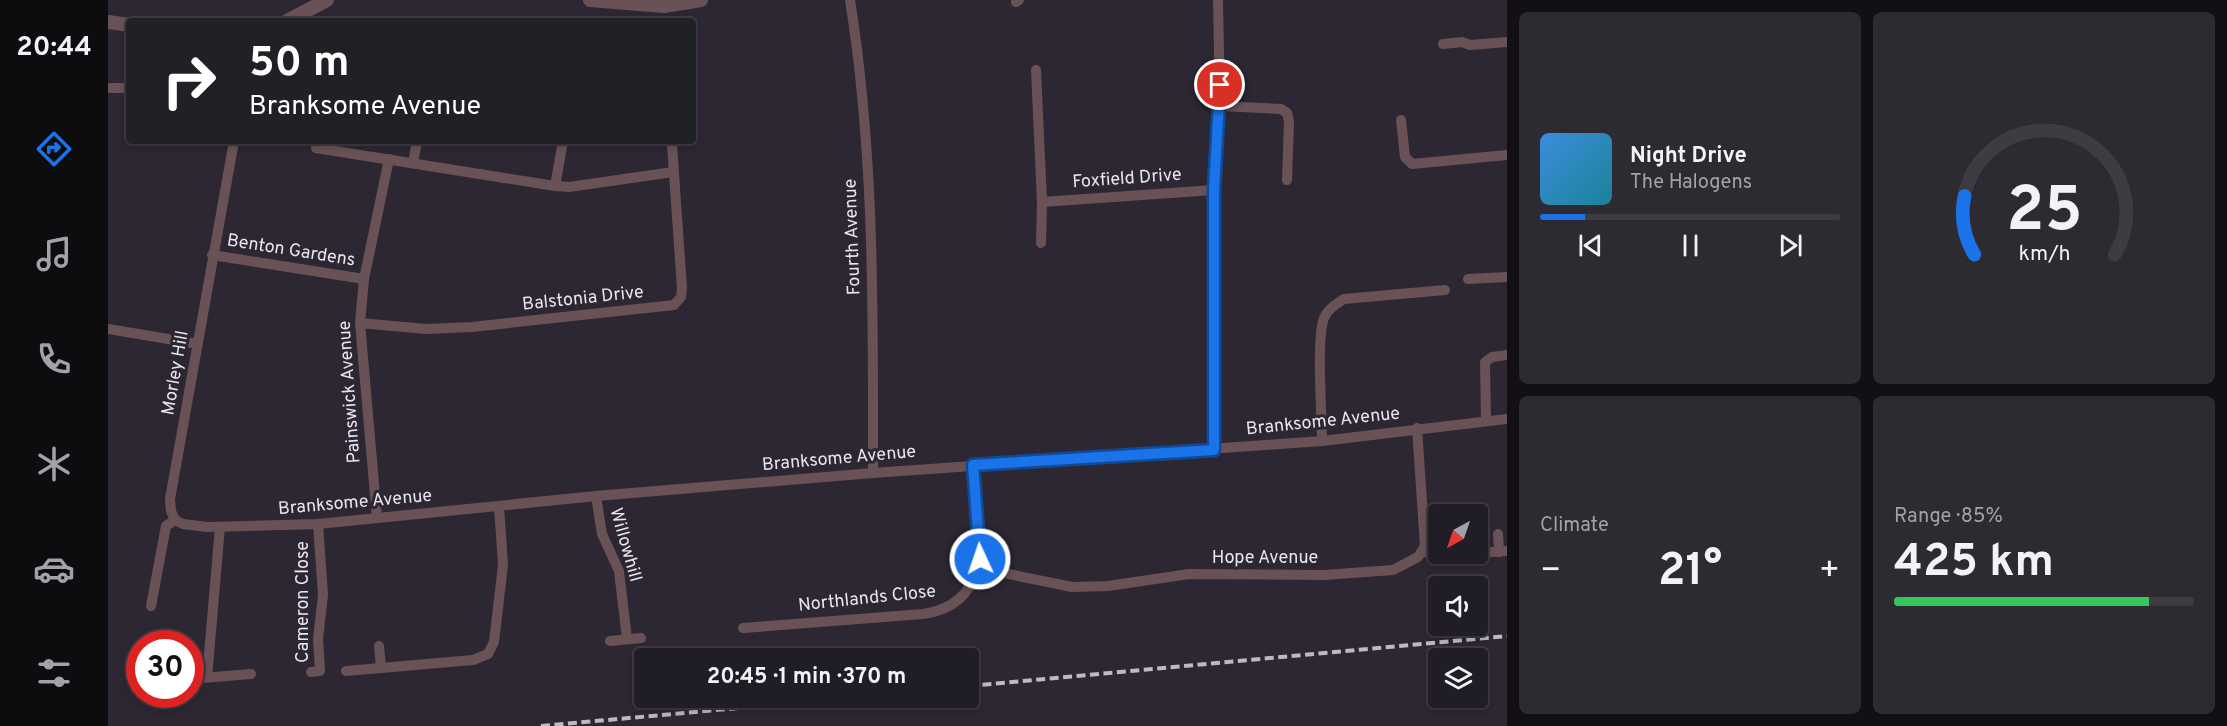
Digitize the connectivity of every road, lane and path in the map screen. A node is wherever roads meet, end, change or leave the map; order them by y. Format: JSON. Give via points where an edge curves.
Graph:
{"nodes":[{"id":1,"x":327,"y":0,"type":"edge"},
{"id":2,"x":590,"y":0,"type":"edge"},
{"id":3,"x":701,"y":0,"type":"edge"},
{"id":4,"x":850,"y":0,"type":"edge"},
{"id":5,"x":1218,"y":0,"type":"edge"},
{"id":6,"x":293,"y":18,"type":"edge"},
{"id":7,"x":108,"y":22,"type":"edge"},
{"id":8,"x":126,"y":25,"type":"edge"},
{"id":9,"x":1507,"y":42,"type":"edge"},
{"id":10,"x":1443,"y":44,"type":"dead end"},
{"id":11,"x":1036,"y":70,"type":"dead end"},
{"id":12,"x":108,"y":88,"type":"edge"},
{"id":13,"x":126,"y":88,"type":"edge"},
{"id":14,"x":1220,"y":106,"type":"junction"},
{"id":15,"x":1401,"y":120,"type":"dead end"},
{"id":16,"x":233,"y":144,"type":"edge"},
{"id":17,"x":416,"y":144,"type":"edge"},
{"id":18,"x":562,"y":144,"type":"edge"},
{"id":19,"x":672,"y":145,"type":"dead end"},
{"id":20,"x":316,"y":148,"type":"dead end"},
{"id":21,"x":1507,"y":155,"type":"edge"},
{"id":22,"x":389,"y":159,"type":"junction"},
{"id":23,"x":413,"y":163,"type":"junction"},
{"id":24,"x":673,"y":172,"type":"junction"},
{"id":25,"x":1287,"y":180,"type":"dead end"},
{"id":26,"x":555,"y":186,"type":"junction"},
{"id":27,"x":1214,"y":189,"type":"junction"},
{"id":28,"x":1041,"y":202,"type":"junction"},
{"id":29,"x":1041,"y":243,"type":"dead end"},
{"id":30,"x":212,"y":255,"type":"junction"},
{"id":31,"x":1507,"y":277,"type":"edge"},
{"id":32,"x":364,"y":279,"type":"junction"},
{"id":33,"x":1468,"y":279,"type":"dead end"},
{"id":34,"x":1445,"y":290,"type":"dead end"},
{"id":35,"x":360,"y":323,"type":"junction"},
{"id":36,"x":108,"y":328,"type":"edge"},
{"id":37,"x":198,"y":344,"type":"junction"},
{"id":38,"x":1507,"y":356,"type":"edge"},
{"id":39,"x":1507,"y":419,"type":"edge"},
{"id":40,"x":1486,"y":421,"type":"junction"},
{"id":41,"x":1418,"y":428,"type":"junction"},
{"id":42,"x":1322,"y":441,"type":"junction"},
{"id":43,"x":1214,"y":450,"type":"junction"},
{"id":44,"x":973,"y":465,"type":"junction"},
{"id":45,"x":873,"y":473,"type":"junction"},
{"id":46,"x":596,"y":496,"type":"junction"},
{"id":47,"x":499,"y":506,"type":"junction"},
{"id":48,"x":377,"y":518,"type":"junction"},
{"id":49,"x":175,"y":520,"type":"junction"},
{"id":50,"x":318,"y":524,"type":"junction"},
{"id":51,"x":220,"y":527,"type":"junction"},
{"id":52,"x":1498,"y":534,"type":"dead end"},
{"id":53,"x":1503,"y":551,"type":"edge"},
{"id":54,"x":1422,"y":552,"type":"junction"},
{"id":55,"x":1428,"y":552,"type":"edge"},
{"id":56,"x":1488,"y":552,"type":"edge"},
{"id":57,"x":979,"y":568,"type":"junction"},
{"id":58,"x":152,"y":606,"type":"dead end"},
{"id":59,"x":743,"y":628,"type":"dead end"},
{"id":60,"x":641,"y":638,"type":"dead end"},
{"id":61,"x":627,"y":639,"type":"junction"},
{"id":62,"x":610,"y":640,"type":"dead end"},
{"id":63,"x":379,"y":646,"type":"dead end"},
{"id":64,"x":381,"y":668,"type":"junction"},
{"id":65,"x":346,"y":671,"type":"dead end"},
{"id":66,"x":311,"y":672,"type":"dead end"},
{"id":67,"x":251,"y":674,"type":"dead end"},
{"id":68,"x":204,"y":677,"type":"edge"},
{"id":69,"x":207,"y":677,"type":"junction"}],
"edges":[{"from":1,"to":6,"type":"street"},
{"from":2,"to":3,"type":"street","via":[[664,6]]},
{"from":4,"to":45,"type":"street","name":"Fourth Avenue","via":[[867,155]]},
{"from":5,"to":14,"type":"street"},
{"from":7,"to":8,"type":"street"},
{"from":9,"to":10,"type":"street"},
{"from":11,"to":28,"type":"street"},
{"from":12,"to":13,"type":"street"},
{"from":14,"to":25,"type":"street","via":[[1281,109],[1287,113]]},
{"from":14,"to":27,"type":"street"},
{"from":15,"to":21,"type":"street","via":[[1405,157],[1412,164]]},
{"from":16,"to":30,"type":"street","name":"Morley Hill"},
{"from":17,"to":23,"type":"street"},
{"from":18,"to":26,"type":"street"},
{"from":19,"to":24,"type":"street","name":"Balstonia Drive"},
{"from":20,"to":22,"type":"street"},
{"from":22,"to":23,"type":"street"},
{"from":22,"to":32,"type":"street","name":"Painswick Avenue"},
{"from":23,"to":26,"type":"street"},
{"from":24,"to":26,"type":"street"},
{"from":24,"to":35,"type":"street","name":"Balstonia Drive","via":[[682,288],[674,305],[472,327],[426,329]]},
{"from":27,"to":28,"type":"street","name":"Foxfield Drive"},
{"from":27,"to":43,"type":"street"},
{"from":28,"to":29,"type":"street"},
{"from":30,"to":32,"type":"street","name":"Benton Gardens"},
{"from":30,"to":37,"type":"street","name":"Morley Hill"},
{"from":31,"to":33,"type":"street"},
{"from":32,"to":35,"type":"street","name":"Painswick Avenue"},
{"from":34,"to":42,"type":"street","via":[[1344,299],[1331,307],[1324,318],[1321,338]]},
{"from":35,"to":48,"type":"street","name":"Painswick Avenue"},
{"from":36,"to":37,"type":"street"},
{"from":37,"to":49,"type":"street","name":"Morley Hill","via":[[171,499]]},
{"from":38,"to":40,"type":"street","via":[[1485,362]]},
{"from":39,"to":40,"type":"street","name":"Branksome Avenue"},
{"from":40,"to":41,"type":"street","name":"Branksome Avenue"},
{"from":41,"to":42,"type":"street","name":"Branksome Avenue"},
{"from":41,"to":54,"type":"street","via":[[1426,539]]},
{"from":42,"to":43,"type":"street","name":"Branksome Avenue"},
{"from":43,"to":44,"type":"street","name":"Branksome Avenue"},
{"from":44,"to":45,"type":"street","name":"Branksome Avenue"},
{"from":44,"to":57,"type":"street"},
{"from":45,"to":46,"type":"street","name":"Branksome Avenue"},
{"from":46,"to":47,"type":"street","name":"Branksome Avenue"},
{"from":46,"to":61,"type":"street","name":"Willowhill","via":[[602,534],[619,571]]},
{"from":47,"to":48,"type":"street","name":"Branksome Avenue"},
{"from":47,"to":64,"type":"street","via":[[503,565],[494,642],[488,654],[473,660]]},
{"from":48,"to":50,"type":"street","name":"Branksome Avenue"},
{"from":49,"to":51,"type":"street","name":"Branksome Avenue","via":[[191,526]]},
{"from":49,"to":58,"type":"street","via":[[166,526]]},
{"from":50,"to":51,"type":"street","name":"Branksome Avenue"},
{"from":50,"to":66,"type":"street","name":"Cameron Close","via":[[323,595],[318,639],[320,671]]},
{"from":51,"to":69,"type":"street"},
{"from":52,"to":53,"type":"street"},
{"from":53,"to":56,"type":"street"},
{"from":54,"to":55,"type":"street"},
{"from":54,"to":57,"type":"street","name":"Hope Avenue","via":[[1393,570],[1324,575],[1189,574],[1108,586],[1072,586]]},
{"from":57,"to":59,"type":"street","name":"Northlands Close","via":[[969,588],[938,611]]},
{"from":60,"to":61,"type":"street"},
{"from":61,"to":62,"type":"street"},
{"from":63,"to":64,"type":"street"},
{"from":64,"to":65,"type":"street"},
{"from":67,"to":69,"type":"street"},
{"from":68,"to":69,"type":"street"}]}
